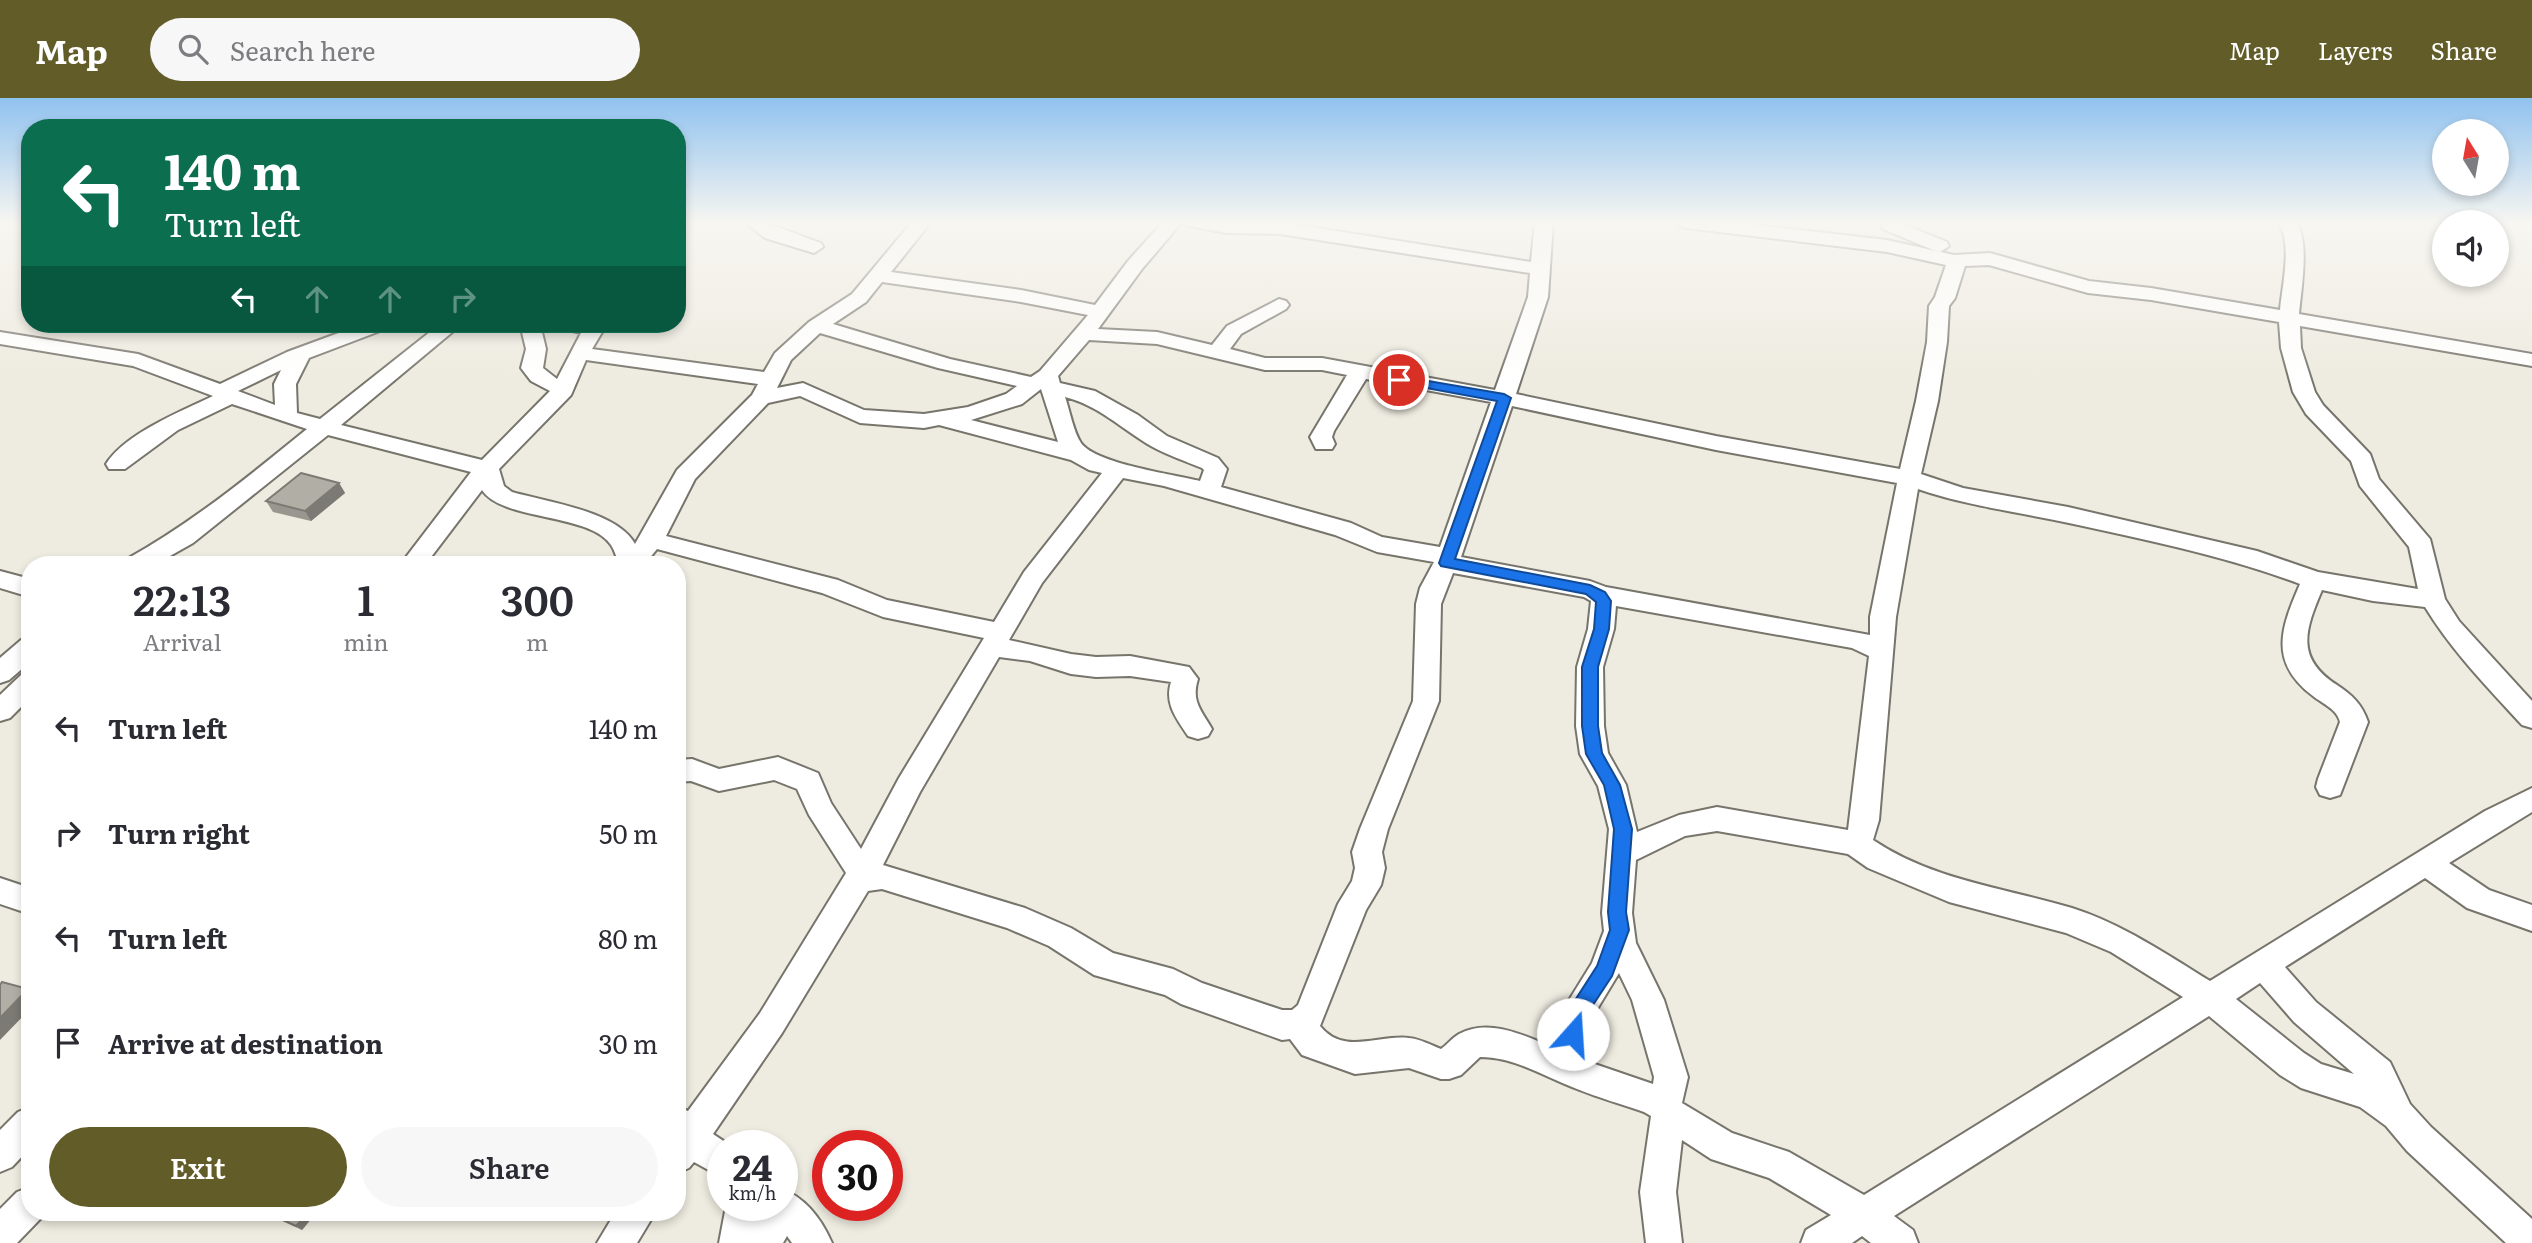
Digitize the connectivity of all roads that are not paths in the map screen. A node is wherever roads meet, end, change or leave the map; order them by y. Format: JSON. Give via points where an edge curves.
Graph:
{"nodes":[{"id":1,"x":1128,"y":275,"type":"edge"},
{"id":2,"x":1541,"y":275,"type":"edge"},
{"id":3,"x":1952,"y":275,"type":"edge"},
{"id":4,"x":2048,"y":275,"type":"edge"},
{"id":5,"x":2292,"y":275,"type":"edge"},
{"id":6,"x":879,"y":276,"type":"joint"},
{"id":7,"x":1279,"y":305,"type":"dead end"},
{"id":8,"x":1102,"y":312,"type":"junction"},
{"id":9,"x":2289,"y":318,"type":"junction"},
{"id":10,"x":816,"y":326,"type":"junction"},
{"id":11,"x":357,"y":333,"type":"edge"},
{"id":12,"x":441,"y":333,"type":"edge"},
{"id":13,"x":532,"y":333,"type":"edge"},
{"id":14,"x":591,"y":333,"type":"edge"},
{"id":15,"x":1084,"y":334,"type":"junction"},
{"id":16,"x":0,"y":338,"type":"edge"},
{"id":17,"x":1218,"y":352,"type":"junction"},
{"id":18,"x":579,"y":353,"type":"junction"},
{"id":19,"x":300,"y":354,"type":"junction"},
{"id":20,"x":2532,"y":360,"type":"edge"},
{"id":21,"x":1359,"y":373,"type":"junction"},
{"id":22,"x":1044,"y":382,"type":"junction"},
{"id":23,"x":766,"y":388,"type":"junction"},
{"id":24,"x":562,"y":390,"type":"junction"},
{"id":25,"x":226,"y":394,"type":"junction"},
{"id":26,"x":1504,"y":398,"type":"junction"},
{"id":27,"x":286,"y":417,"type":"junction"},
{"id":28,"x":938,"y":419,"type":"junction"},
{"id":29,"x":323,"y":426,"type":"junction"},
{"id":30,"x":1324,"y":444,"type":"dead end"},
{"id":31,"x":1079,"y":455,"type":"junction"},
{"id":32,"x":117,"y":464,"type":"dead end"},
{"id":33,"x":487,"y":468,"type":"junction"},
{"id":34,"x":1116,"y":471,"type":"junction"},
{"id":35,"x":1909,"y":478,"type":"junction"},
{"id":36,"x":1208,"y":491,"type":"junction"},
{"id":37,"x":1960,"y":495,"type":"junction"},
{"id":38,"x":1903,"y":512,"type":"junction"},
{"id":39,"x":652,"y":540,"type":"junction"},
{"id":40,"x":152,"y":556,"type":"edge"},
{"id":41,"x":419,"y":556,"type":"edge"},
{"id":42,"x":628,"y":556,"type":"edge"},
{"id":43,"x":639,"y":556,"type":"edge"},
{"id":44,"x":1441,"y":562,"type":"junction"},
{"id":45,"x":0,"y":579,"type":"edge"},
{"id":46,"x":2314,"y":580,"type":"junction"},
{"id":47,"x":21,"y":585,"type":"edge"},
{"id":48,"x":1600,"y":595,"type":"junction"},
{"id":49,"x":2433,"y":598,"type":"junction"},
{"id":50,"x":997,"y":640,"type":"junction"},
{"id":51,"x":1882,"y":640,"type":"junction"},
{"id":52,"x":21,"y":655,"type":"edge"},
{"id":53,"x":0,"y":673,"type":"edge"},
{"id":54,"x":21,"y":691,"type":"edge"},
{"id":55,"x":0,"y":711,"type":"edge"},
{"id":56,"x":2532,"y":718,"type":"edge"},
{"id":57,"x":1198,"y":729,"type":"dead end"},
{"id":58,"x":686,"y":770,"type":"edge"},
{"id":59,"x":2330,"y":787,"type":"dead end"},
{"id":60,"x":2532,"y":799,"type":"edge"},
{"id":61,"x":1855,"y":843,"type":"junction"},
{"id":62,"x":1621,"y":854,"type":"junction"},
{"id":63,"x":2425,"y":862,"type":"junction"},
{"id":64,"x":870,"y":869,"type":"junction"},
{"id":65,"x":0,"y":891,"type":"edge"},
{"id":66,"x":21,"y":898,"type":"edge"},
{"id":67,"x":2532,"y":918,"type":"edge"},
{"id":68,"x":1620,"y":930,"type":"junction"},
{"id":69,"x":2263,"y":965,"type":"junction"},
{"id":70,"x":2211,"y":998,"type":"junction"},
{"id":71,"x":1298,"y":1024,"type":"junction"},
{"id":72,"x":1558,"y":1066,"type":"junction"},
{"id":73,"x":1666,"y":1109,"type":"junction"},
{"id":74,"x":2398,"y":1115,"type":"junction"},
{"id":75,"x":21,"y":1133,"type":"edge"},
{"id":76,"x":686,"y":1134,"type":"edge"},
{"id":77,"x":686,"y":1141,"type":"edge"},
{"id":78,"x":707,"y":1152,"type":"edge"},
{"id":79,"x":0,"y":1155,"type":"edge"},
{"id":80,"x":21,"y":1213,"type":"edge"},
{"id":81,"x":1864,"y":1215,"type":"junction"},
{"id":82,"x":631,"y":1221,"type":"edge"},
{"id":83,"x":741,"y":1221,"type":"edge"},
{"id":84,"x":774,"y":1221,"type":"edge"},
{"id":85,"x":795,"y":1221,"type":"edge"},
{"id":86,"x":0,"y":1235,"type":"edge"},
{"id":87,"x":615,"y":1243,"type":"edge"},
{"id":88,"x":737,"y":1243,"type":"edge"},
{"id":89,"x":761,"y":1243,"type":"edge"},
{"id":90,"x":814,"y":1243,"type":"edge"},
{"id":91,"x":1664,"y":1243,"type":"edge"},
{"id":92,"x":1819,"y":1243,"type":"edge"},
{"id":93,"x":1900,"y":1243,"type":"edge"},
{"id":94,"x":2532,"y":1243,"type":"edge"}],
"edges":[{"from":1,"to":8,"type":"street"},
{"from":2,"to":26,"type":"street"},
{"from":3,"to":35,"type":"street","via":[[1939,306],[1927,401]]},
{"from":4,"to":9,"type":"street","via":[[2088,287]]},
{"from":5,"to":9,"type":"street"},
{"from":6,"to":8,"type":"street"},
{"from":6,"to":10,"type":"street","via":[[859,298]]},
{"from":7,"to":17,"type":"street","via":[[1234,330]]},
{"from":8,"to":15,"type":"street"},
{"from":9,"to":20,"type":"street"},
{"from":9,"to":49,"type":"street","via":[[2291,348],[2304,392],[2314,409],[2362,459],[2368,481],[2421,545]]},
{"from":10,"to":22,"type":"street","via":[[945,364]]},
{"from":10,"to":23,"type":"street","via":[[782,357]]},
{"from":11,"to":19,"type":"street"},
{"from":12,"to":29,"type":"street"},
{"from":13,"to":24,"type":"street","via":[[536,349],[532,368],[538,377]]},
{"from":14,"to":18,"type":"street"},
{"from":15,"to":17,"type":"street","via":[[1157,338]]},
{"from":15,"to":22,"type":"street"},
{"from":16,"to":25,"type":"street","via":[[124,357]]},
{"from":17,"to":21,"type":"street","via":[[1265,364],[1322,364]]},
{"from":18,"to":23,"type":"street"},
{"from":18,"to":24,"type":"street"},
{"from":19,"to":25,"type":"street"},
{"from":19,"to":27,"type":"street","via":[[285,384]]},
{"from":21,"to":26,"type":"street"},
{"from":21,"to":30,"type":"street","via":[[1323,430]]},
{"from":22,"to":28,"type":"street","via":[[1014,398]]},
{"from":22,"to":31,"type":"street","via":[[1069,443]]},
{"from":22,"to":36,"type":"street","via":[[1087,396],[1159,441],[1210,463],[1216,469]]},
{"from":23,"to":28,"type":"street","via":[[803,389],[860,416]]},
{"from":23,"to":39,"type":"street","via":[[685,475]]},
{"from":24,"to":33,"type":"street"},
{"from":25,"to":27,"type":"street"},
{"from":25,"to":32,"type":"street","via":[[145,440]]},
{"from":26,"to":35,"type":"street"},
{"from":26,"to":44,"type":"street"},
{"from":27,"to":29,"type":"street"},
{"from":28,"to":31,"type":"street"},
{"from":29,"to":33,"type":"street"},
{"from":29,"to":40,"type":"street","via":[[214,516]]},
{"from":31,"to":34,"type":"street"},
{"from":33,"to":41,"type":"street"},
{"from":33,"to":42,"type":"street","via":[[494,490],[504,497],[613,532]]},
{"from":34,"to":36,"type":"street"},
{"from":34,"to":50,"type":"street","via":[[1033,578]]},
{"from":35,"to":37,"type":"street"},
{"from":35,"to":38,"type":"street"},
{"from":36,"to":44,"type":"street","via":[[1343,529],[1377,544],[1417,550]]},
{"from":37,"to":38,"type":"street"},
{"from":37,"to":46,"type":"street","via":[[2257,559]]},
{"from":38,"to":51,"type":"street"},
{"from":39,"to":43,"type":"street"},
{"from":39,"to":50,"type":"street","via":[[829,586],[883,608],[921,614]]},
{"from":44,"to":48,"type":"street","via":[[1566,584]]},
{"from":44,"to":71,"type":"street","via":[[1431,592],[1426,701],[1374,829],[1367,852],[1366,885],[1353,904],[1310,1015]]},
{"from":45,"to":47,"type":"street"},
{"from":46,"to":49,"type":"street"},
{"from":46,"to":59,"type":"street","via":[[2294,633],[2296,659],[2304,675],[2352,713],[2354,720]]},
{"from":48,"to":51,"type":"street","via":[[1858,640]]},
{"from":48,"to":62,"type":"street","via":[[1604,608],[1590,667],[1590,726],[1594,754],[1612,785],[1623,829]]},
{"from":49,"to":56,"type":"street","via":[[2481,664]]},
{"from":50,"to":57,"type":"street","via":[[1071,664],[1180,674],[1185,679],[1181,702]]},
{"from":50,"to":64,"type":"street","via":[[909,786]]},
{"from":51,"to":61,"type":"street","via":[[1865,820]]},
{"from":52,"to":53,"type":"street"},
{"from":54,"to":55,"type":"street"},
{"from":58,"to":64,"type":"street","via":[[695,769],[719,780],[778,768],[808,781],[818,807],[849,856]]},
{"from":60,"to":63,"type":"street"},
{"from":61,"to":62,"type":"street","via":[[1717,819],[1694,820],[1670,827]]},
{"from":61,"to":70,"type":"street","via":[[1878,859],[1960,893],[2071,921],[2122,943]]},
{"from":62,"to":68,"type":"street"},
{"from":63,"to":67,"type":"street","via":[[2478,899]]},
{"from":63,"to":69,"type":"street"},
{"from":64,"to":71,"type":"street","via":[[1014,917],[1060,937],[1105,965],[1173,983],[1282,1025]]},
{"from":64,"to":76,"type":"street","via":[[771,1023]]},
{"from":65,"to":66,"type":"street"},
{"from":68,"to":72,"type":"street"},
{"from":68,"to":73,"type":"street","via":[[1621,943],[1648,1000],[1671,1077]]},
{"from":69,"to":70,"type":"street"},
{"from":69,"to":74,"type":"street","via":[[2305,1012],[2378,1073]]},
{"from":70,"to":74,"type":"street","via":[[2292,1064],[2313,1077],[2370,1094]]},
{"from":70,"to":81,"type":"street"},
{"from":71,"to":72,"type":"street","via":[[1314,1044],[1354,1059],[1409,1054],[1449,1065],[1470,1044],[1483,1042],[1500,1043]]},
{"from":72,"to":73,"type":"street","via":[[1649,1097]]},
{"from":73,"to":81,"type":"street","via":[[1724,1147],[1777,1164]]},
{"from":73,"to":91,"type":"street","via":[[1658,1192]]},
{"from":74,"to":94,"type":"street"},
{"from":75,"to":79,"type":"street"},
{"from":77,"to":78,"type":"street"},
{"from":80,"to":86,"type":"street"},
{"from":81,"to":92,"type":"street"},
{"from":81,"to":93,"type":"street"},
{"from":82,"to":87,"type":"street"},
{"from":83,"to":88,"type":"street"},
{"from":84,"to":89,"type":"street"},
{"from":85,"to":90,"type":"street"}]}
